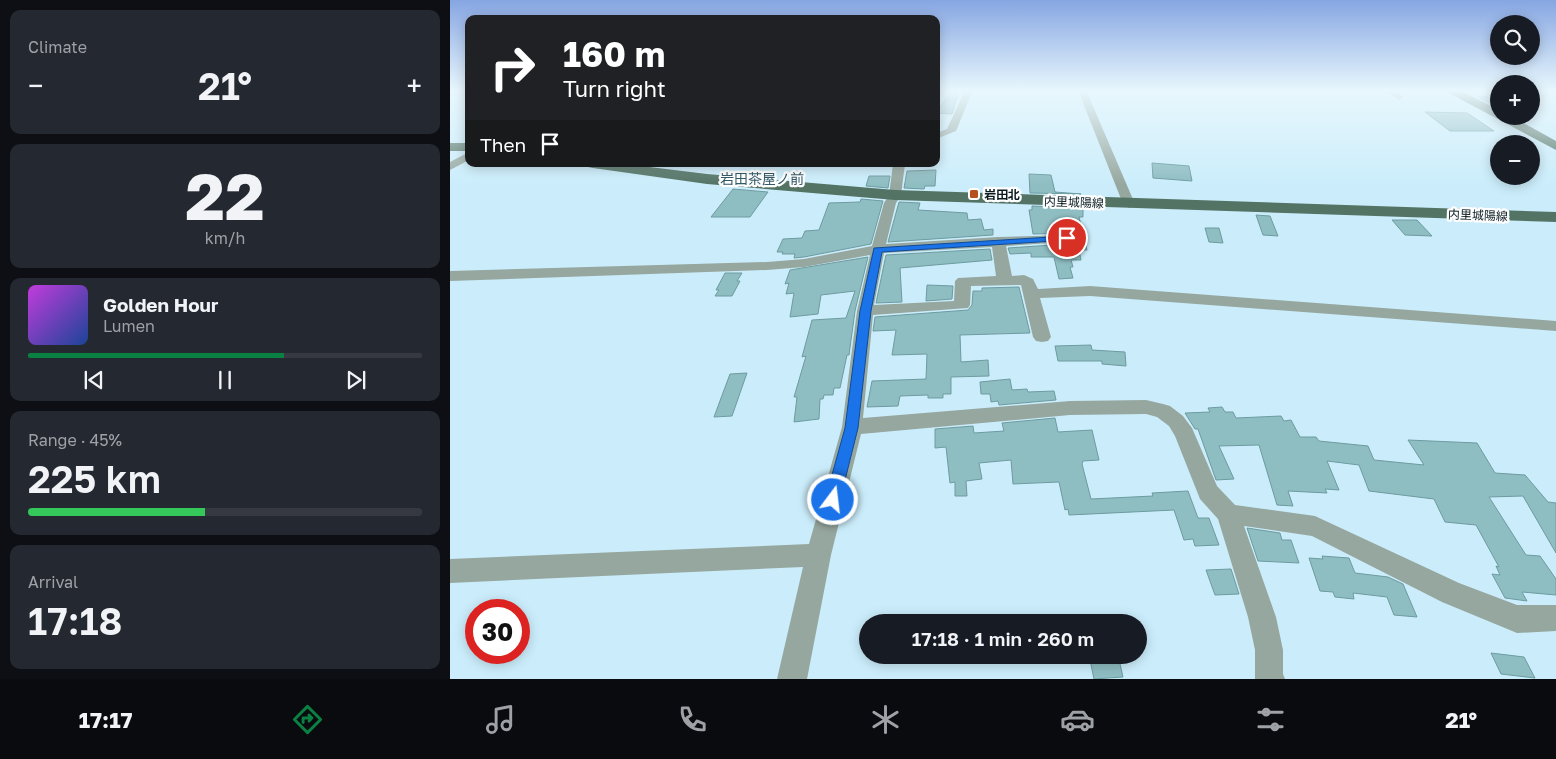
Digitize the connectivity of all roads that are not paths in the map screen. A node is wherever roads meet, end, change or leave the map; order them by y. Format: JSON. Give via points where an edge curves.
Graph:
{"nodes":[{"id":1,"x":956,"y":122,"type":"edge"},
{"id":2,"x":1095,"y":122,"type":"edge"},
{"id":3,"x":1517,"y":125,"type":"edge"},
{"id":4,"x":940,"y":135,"type":"edge"},
{"id":5,"x":1556,"y":146,"type":"edge"},
{"id":6,"x":450,"y":147,"type":"edge"},
{"id":7,"x":465,"y":147,"type":"edge"},
{"id":8,"x":465,"y":158,"type":"edge"},
{"id":9,"x":450,"y":167,"type":"edge"},
{"id":10,"x":616,"y":167,"type":"edge"},
{"id":11,"x":898,"y":167,"type":"edge"},
{"id":12,"x":895,"y":195,"type":"junction"},
{"id":13,"x":1129,"y":204,"type":"junction"},
{"id":14,"x":1556,"y":217,"type":"edge"},
{"id":15,"x":1067,"y":238,"type":"dead end"},
{"id":16,"x":998,"y":241,"type":"junction"},
{"id":17,"x":878,"y":250,"type":"junction"},
{"id":18,"x":450,"y":276,"type":"edge"},
{"id":19,"x":1005,"y":281,"type":"junction"},
{"id":20,"x":1032,"y":294,"type":"junction"},
{"id":21,"x":866,"y":311,"type":"junction"},
{"id":22,"x":1556,"y":326,"type":"edge"},
{"id":23,"x":1042,"y":337,"type":"dead end"},
{"id":24,"x":852,"y":428,"type":"junction"},
{"id":25,"x":1229,"y":514,"type":"junction"},
{"id":26,"x":818,"y":555,"type":"junction"},
{"id":27,"x":450,"y":571,"type":"edge"},
{"id":28,"x":1556,"y":618,"type":"edge"},
{"id":29,"x":792,"y":679,"type":"edge"},
{"id":30,"x":1270,"y":679,"type":"edge"}],
"edges":[{"from":1,"to":4,"type":"street","via":[[952,131]]},
{"from":2,"to":13,"type":"street"},
{"from":3,"to":5,"type":"main road"},
{"from":6,"to":7,"type":"main road"},
{"from":8,"to":9,"type":"street"},
{"from":10,"to":12,"type":"main road","name":"内里城陽線","via":[[707,179]]},
{"from":11,"to":12,"type":"street"},
{"from":12,"to":13,"type":"main road","name":"内里城陽線"},
{"from":12,"to":17,"type":"street"},
{"from":13,"to":14,"type":"main road","name":"内里城陽線"},
{"from":15,"to":16,"type":"street"},
{"from":16,"to":17,"type":"street"},
{"from":16,"to":19,"type":"street"},
{"from":17,"to":18,"type":"street","via":[[786,265]]},
{"from":17,"to":21,"type":"street"},
{"from":19,"to":20,"type":"street","via":[[1028,282]]},
{"from":19,"to":21,"type":"street","via":[[963,281],[962,305]]},
{"from":20,"to":22,"type":"street","via":[[1090,291]]},
{"from":20,"to":23,"type":"street"},
{"from":21,"to":24,"type":"street"},
{"from":24,"to":25,"type":"street","via":[[1070,408],[1146,407],[1163,411],[1176,421],[1185,434],[1208,492]]},
{"from":24,"to":26,"type":"street"},
{"from":25,"to":28,"type":"street","via":[[1315,526],[1451,593],[1517,619]]},
{"from":25,"to":30,"type":"street","via":[[1262,617],[1269,650]]},
{"from":26,"to":27,"type":"street"},
{"from":26,"to":29,"type":"street"}]}
